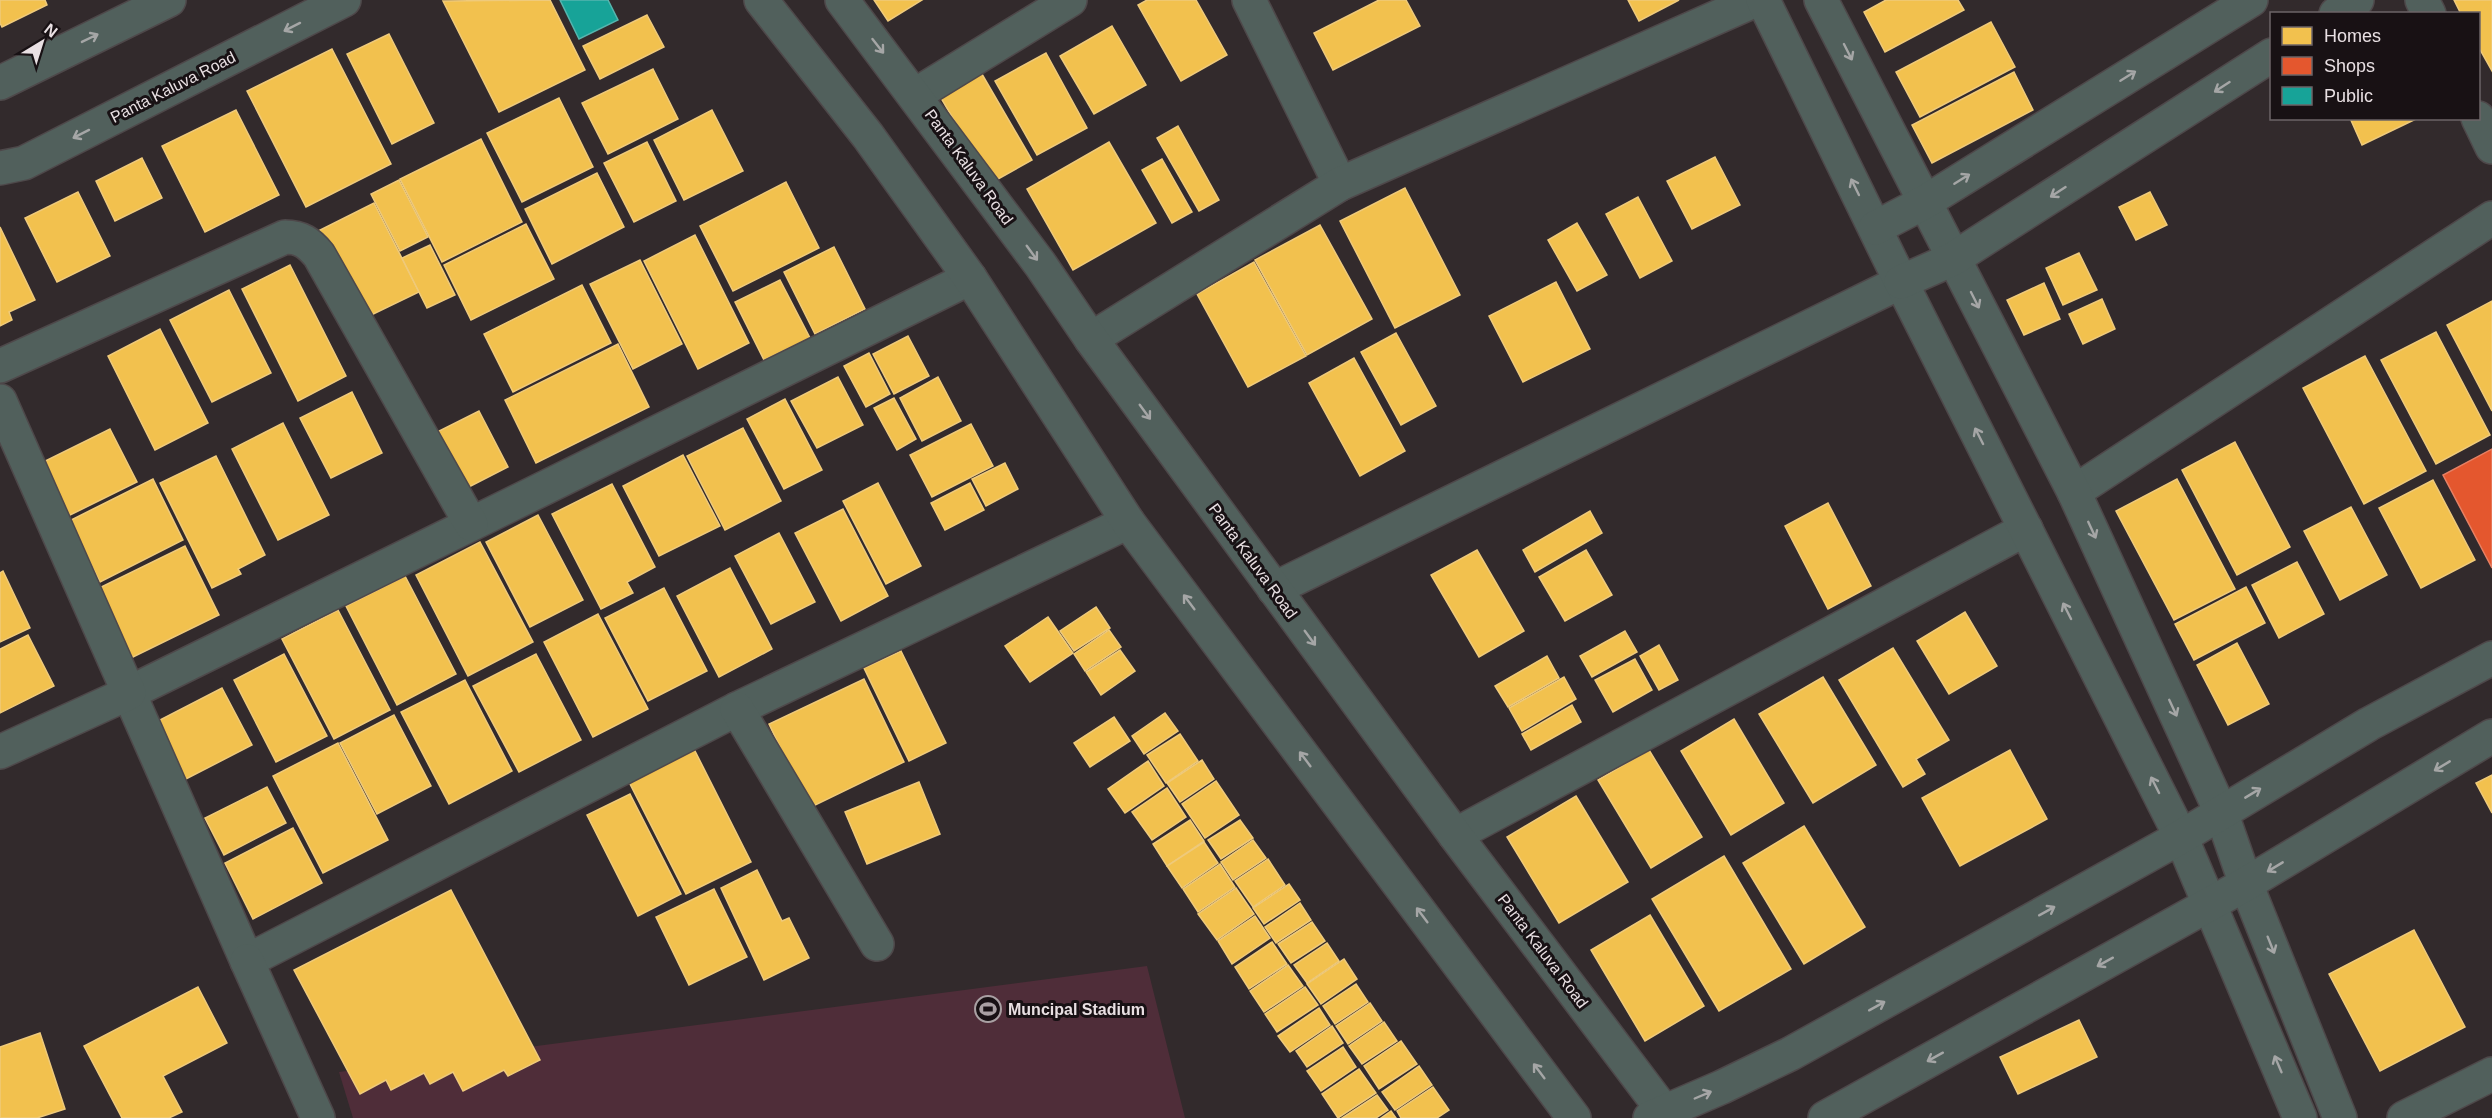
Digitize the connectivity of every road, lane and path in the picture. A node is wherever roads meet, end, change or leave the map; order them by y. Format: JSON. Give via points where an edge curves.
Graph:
{"nodes":[{"id":1,"x":169,"y":0,"type":"edge"},
{"id":2,"x":344,"y":0,"type":"edge"},
{"id":3,"x":761,"y":0,"type":"edge"},
{"id":4,"x":842,"y":0,"type":"edge"},
{"id":5,"x":1070,"y":0,"type":"edge"},
{"id":6,"x":1249,"y":0,"type":"edge"},
{"id":7,"x":1756,"y":0,"type":"edge"},
{"id":8,"x":1763,"y":0,"type":"edge"},
{"id":9,"x":1821,"y":0,"type":"edge"},
{"id":10,"x":2252,"y":0,"type":"edge"},
{"id":11,"x":2357,"y":0,"type":"edge"},
{"id":12,"x":2339,"y":12,"type":"edge"},
{"id":13,"x":2270,"y":56,"type":"edge"},
{"id":14,"x":0,"y":82,"type":"edge"},
{"id":15,"x":915,"y":95,"type":"junction"},
{"id":16,"x":2479,"y":120,"type":"edge"},
{"id":17,"x":2492,"y":147,"type":"edge"},
{"id":18,"x":0,"y":168,"type":"edge"},
{"id":19,"x":1340,"y":184,"type":"junction"},
{"id":20,"x":1925,"y":202,"type":"junction"},
{"id":21,"x":2492,"y":218,"type":"edge"},
{"id":22,"x":1875,"y":228,"type":"junction"},
{"id":23,"x":1953,"y":259,"type":"junction"},
{"id":24,"x":970,"y":278,"type":"junction"},
{"id":25,"x":1901,"y":282,"type":"junction"},
{"id":26,"x":1091,"y":339,"type":"junction"},
{"id":27,"x":0,"y":366,"type":"edge"},
{"id":28,"x":0,"y":401,"type":"edge"},
{"id":29,"x":2074,"y":492,"type":"junction"},
{"id":30,"x":1128,"y":522,"type":"junction"},
{"id":31,"x":471,"y":524,"type":"junction"},
{"id":32,"x":2026,"y":529,"type":"junction"},
{"id":33,"x":1274,"y":589,"type":"junction"},
{"id":34,"x":2492,"y":658,"type":"edge"},
{"id":35,"x":129,"y":693,"type":"junction"},
{"id":36,"x":737,"y":709,"type":"junction"},
{"id":37,"x":2492,"y":736,"type":"edge"},
{"id":38,"x":0,"y":752,"type":"edge"},
{"id":39,"x":2221,"y":812,"type":"junction"},
{"id":40,"x":1455,"y":835,"type":"junction"},
{"id":41,"x":2181,"y":837,"type":"junction"},
{"id":42,"x":2246,"y":885,"type":"junction"},
{"id":43,"x":2210,"y":904,"type":"junction"},
{"id":44,"x":877,"y":944,"type":"dead end"},
{"id":45,"x":247,"y":961,"type":"junction"},
{"id":46,"x":2492,"y":1074,"type":"edge"},
{"id":47,"x":1661,"y":1116,"type":"edge"},
{"id":48,"x":318,"y":1118,"type":"edge"},
{"id":49,"x":1574,"y":1118,"type":"edge"},
{"id":50,"x":1825,"y":1118,"type":"edge"},
{"id":51,"x":2300,"y":1118,"type":"edge"},
{"id":52,"x":2340,"y":1118,"type":"edge"},
{"id":53,"x":2404,"y":1118,"type":"edge"}],
"edges":[{"from":14,"to":1,"type":"street","one_way":true},
{"from":2,"to":18,"type":"street","name":"Panta Kaluva Road","one_way":true,"via":[[24,163]]},
{"from":3,"to":24,"type":"street","via":[[868,136]]},
{"from":4,"to":15,"type":"street","name":"Panta Kaluva Road","one_way":true},
{"from":5,"to":15,"type":"street"},
{"from":6,"to":19,"type":"street"},
{"from":7,"to":19,"type":"street"},
{"from":22,"to":8,"type":"street","one_way":true},
{"from":9,"to":20,"type":"street","one_way":true},
{"from":20,"to":10,"type":"street","one_way":true},
{"from":11,"to":12,"type":"street"},
{"from":13,"to":23,"type":"street","one_way":true},
{"from":15,"to":26,"type":"street","name":"Panta Kaluva Road","one_way":true},
{"from":16,"to":17,"type":"street"},
{"from":19,"to":26,"type":"street"},
{"from":20,"to":22,"type":"street"},
{"from":20,"to":23,"type":"street"},
{"from":21,"to":29,"type":"street"},
{"from":22,"to":25,"type":"street"},
{"from":23,"to":25,"type":"street"},
{"from":23,"to":29,"type":"street","one_way":true},
{"from":24,"to":30,"type":"street"},
{"from":24,"to":31,"type":"street"},
{"from":32,"to":25,"type":"street","one_way":true},
{"from":25,"to":33,"type":"street"},
{"from":26,"to":33,"type":"street","name":"Panta Kaluva Road","one_way":true},
{"from":27,"to":31,"type":"street","via":[[285,237],[295,237],[310,244],[319,255]]},
{"from":28,"to":35,"type":"street"},
{"from":29,"to":39,"type":"street","one_way":true},
{"from":30,"to":36,"type":"street"},
{"from":49,"to":30,"type":"street","one_way":true},
{"from":31,"to":35,"type":"street"},
{"from":32,"to":40,"type":"street"},
{"from":41,"to":32,"type":"street","one_way":true},
{"from":33,"to":40,"type":"street","name":"Panta Kaluva Road","one_way":true},
{"from":39,"to":34,"type":"street","one_way":true,"via":[[2369,724]]},
{"from":35,"to":38,"type":"street"},
{"from":35,"to":45,"type":"street"},
{"from":36,"to":44,"type":"street"},
{"from":36,"to":45,"type":"street"},
{"from":37,"to":42,"type":"street","one_way":true},
{"from":39,"to":41,"type":"street"},
{"from":39,"to":42,"type":"street"},
{"from":40,"to":47,"type":"street","name":"Panta Kaluva Road"},
{"from":41,"to":43,"type":"street"},
{"from":47,"to":41,"type":"street","one_way":true,"via":[[1790,1054]]},
{"from":42,"to":43,"type":"street"},
{"from":42,"to":52,"type":"street","one_way":true},
{"from":43,"to":50,"type":"street","one_way":true},
{"from":51,"to":43,"type":"street","one_way":true},
{"from":45,"to":48,"type":"street"},
{"from":46,"to":53,"type":"street"}]}
